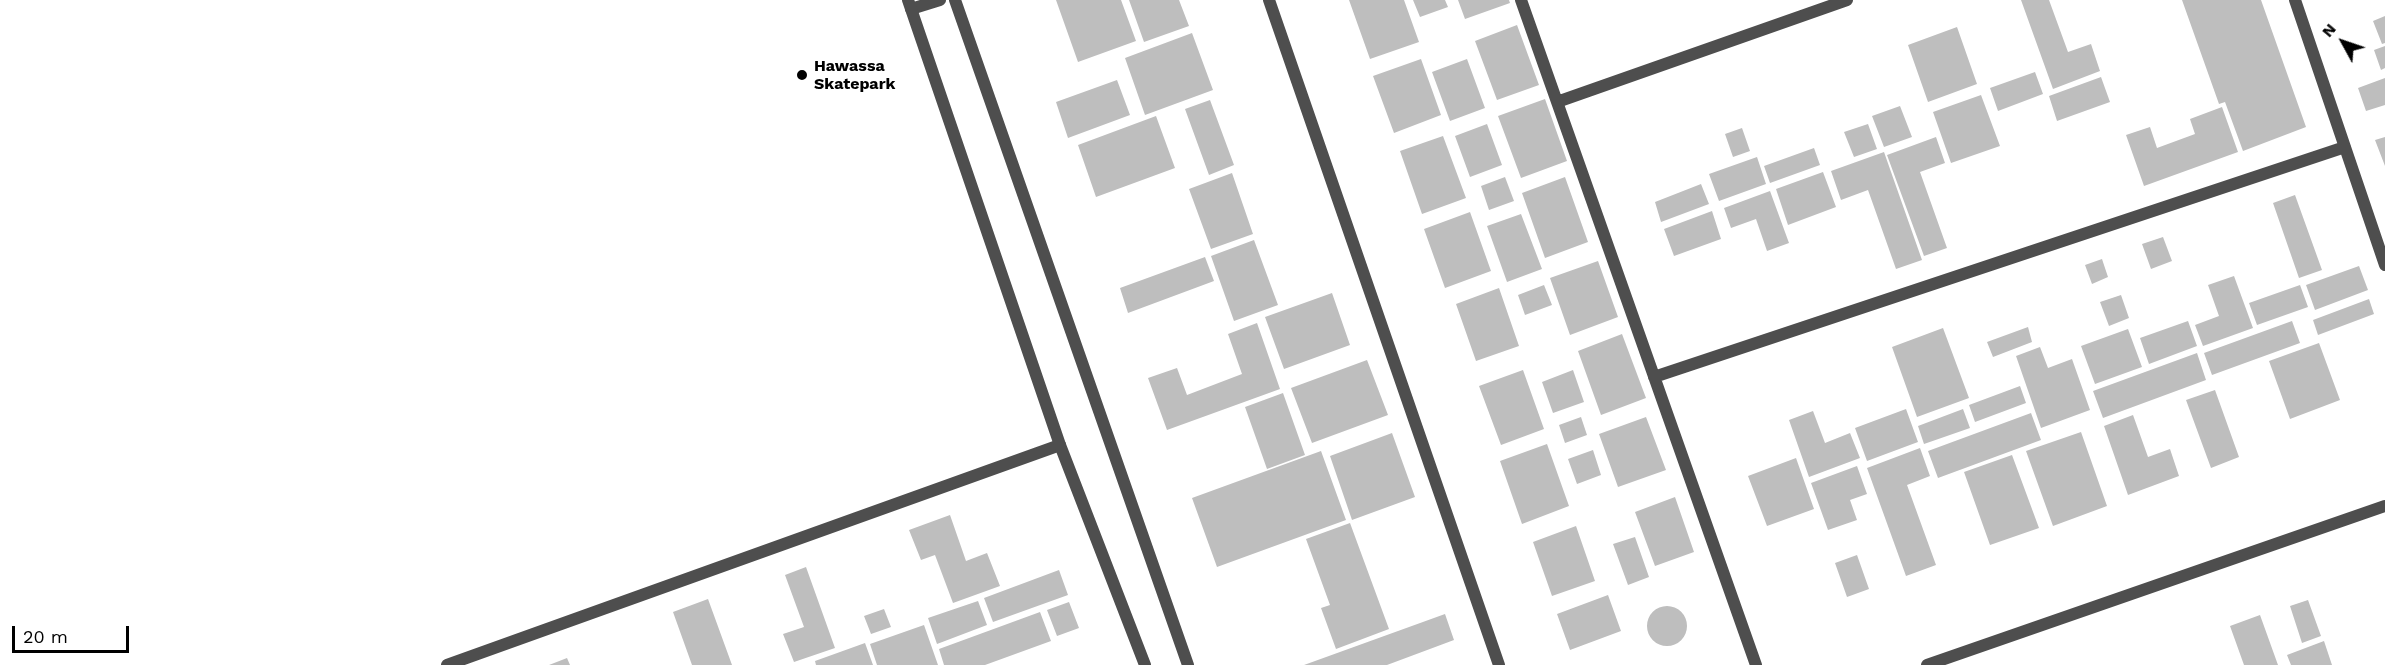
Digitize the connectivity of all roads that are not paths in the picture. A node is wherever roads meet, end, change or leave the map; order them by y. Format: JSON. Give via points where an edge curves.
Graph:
{"nodes":[{"id":1,"x":940,"y":0,"type":"edge"},
{"id":2,"x":955,"y":0,"type":"edge"},
{"id":3,"x":1269,"y":0,"type":"edge"},
{"id":4,"x":1521,"y":0,"type":"edge"},
{"id":5,"x":1847,"y":0,"type":"edge"},
{"id":6,"x":2295,"y":0,"type":"edge"},
{"id":7,"x":910,"y":5,"type":"edge"},
{"id":8,"x":1557,"y":102,"type":"junction"},
{"id":9,"x":2345,"y":147,"type":"junction"},
{"id":10,"x":2385,"y":265,"type":"edge"},
{"id":11,"x":1654,"y":377,"type":"junction"},
{"id":12,"x":1060,"y":445,"type":"junction"},
{"id":13,"x":2385,"y":506,"type":"edge"},
{"id":14,"x":447,"y":665,"type":"edge"},
{"id":15,"x":1145,"y":665,"type":"edge"},
{"id":16,"x":1188,"y":665,"type":"edge"},
{"id":17,"x":1499,"y":665,"type":"edge"},
{"id":18,"x":1756,"y":665,"type":"edge"},
{"id":19,"x":1927,"y":665,"type":"edge"}],
"edges":[{"from":1,"to":7,"type":"street"},
{"from":2,"to":16,"type":"street"},
{"from":3,"to":17,"type":"street"},
{"from":4,"to":8,"type":"street"},
{"from":5,"to":8,"type":"street"},
{"from":6,"to":9,"type":"street"},
{"from":7,"to":12,"type":"street"},
{"from":8,"to":11,"type":"street"},
{"from":9,"to":10,"type":"street"},
{"from":9,"to":11,"type":"street"},
{"from":11,"to":18,"type":"street"},
{"from":12,"to":14,"type":"street"},
{"from":12,"to":15,"type":"street"},
{"from":13,"to":19,"type":"street"}]}
